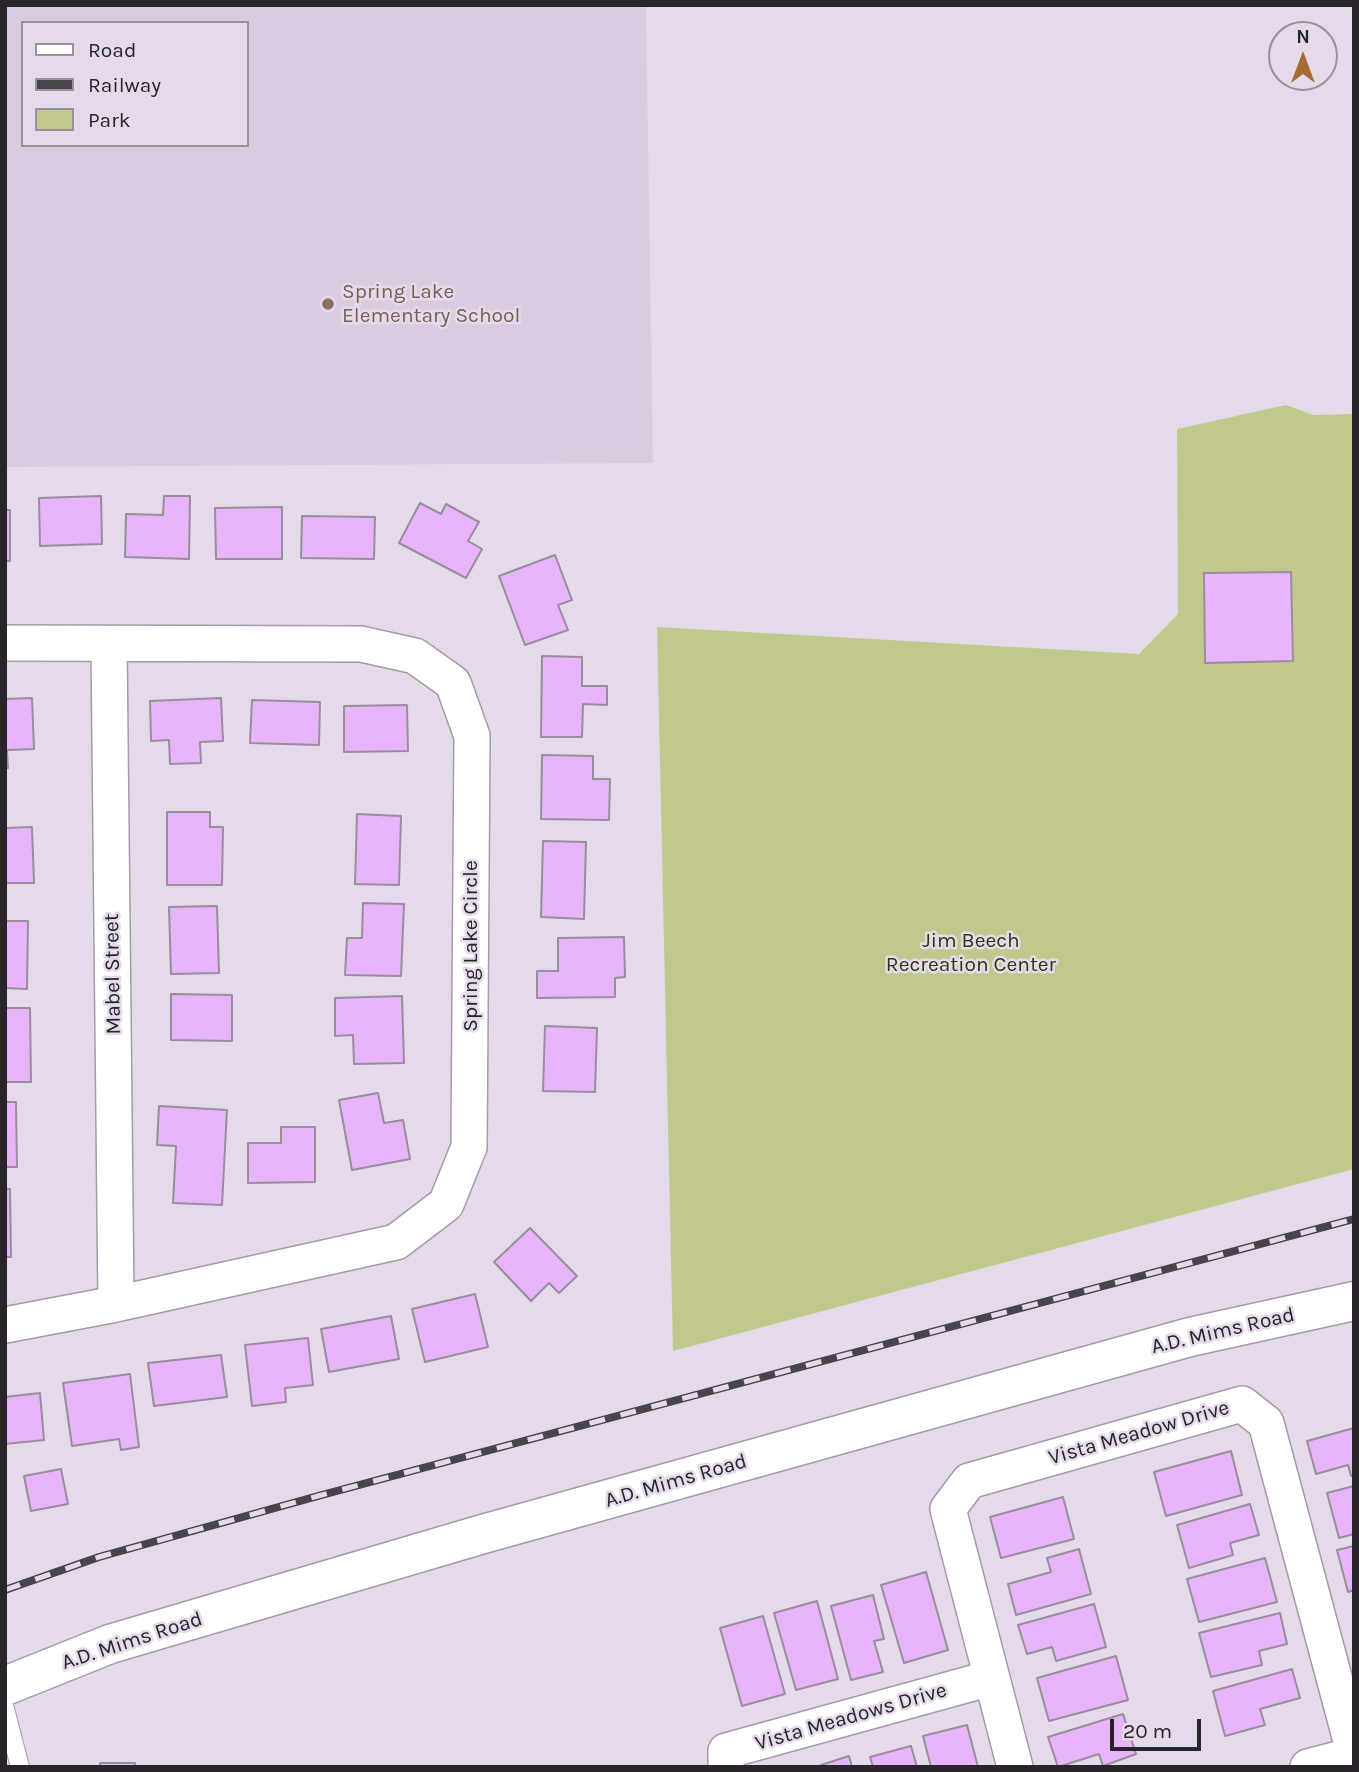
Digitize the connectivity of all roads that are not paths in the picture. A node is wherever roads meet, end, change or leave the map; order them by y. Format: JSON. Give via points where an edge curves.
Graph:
{"nodes":[{"id":1,"x":5,"y":643,"type":"edge"},
{"id":2,"x":109,"y":644,"type":"junction"},
{"id":3,"x":1354,"y":1301,"type":"edge"},
{"id":4,"x":116,"y":1304,"type":"junction"},
{"id":5,"x":5,"y":1325,"type":"edge"},
{"id":6,"x":991,"y":1678,"type":"junction"},
{"id":7,"x":5,"y":1686,"type":"edge"},
{"id":8,"x":5,"y":1709,"type":"edge"},
{"id":9,"x":1354,"y":1753,"type":"edge"},
{"id":10,"x":16,"y":1766,"type":"edge"},
{"id":11,"x":726,"y":1767,"type":"edge"},
{"id":12,"x":1014,"y":1767,"type":"edge"},
{"id":13,"x":1308,"y":1767,"type":"edge"}],
"edges":[{"from":1,"to":2,"type":"street","name":"Spring Lake Circle"},
{"from":2,"to":4,"type":"street","name":"Mabel Street"},
{"from":2,"to":4,"type":"street","name":"Spring Lake Circle","via":[[361,644],[415,656],[453,683],[472,736],[469,1147],[446,1204],[396,1242]]},
{"from":3,"to":7,"type":"street","name":"A.D. Mims Road","via":[[1190,1337],[484,1534],[110,1644]]},
{"from":4,"to":5,"type":"street","name":"Spring Lake Circle"},
{"from":6,"to":9,"type":"street","name":"Vista Meadow Drive","via":[[948,1509],[970,1481],[1242,1404],[1266,1423]]},
{"from":6,"to":11,"type":"street","name":"Vista Meadows Drive","via":[[726,1751]]},
{"from":6,"to":12,"type":"street","name":"Vista Meadow Drive"},
{"from":8,"to":10,"type":"lane"},
{"from":9,"to":13,"type":"street"}]}
